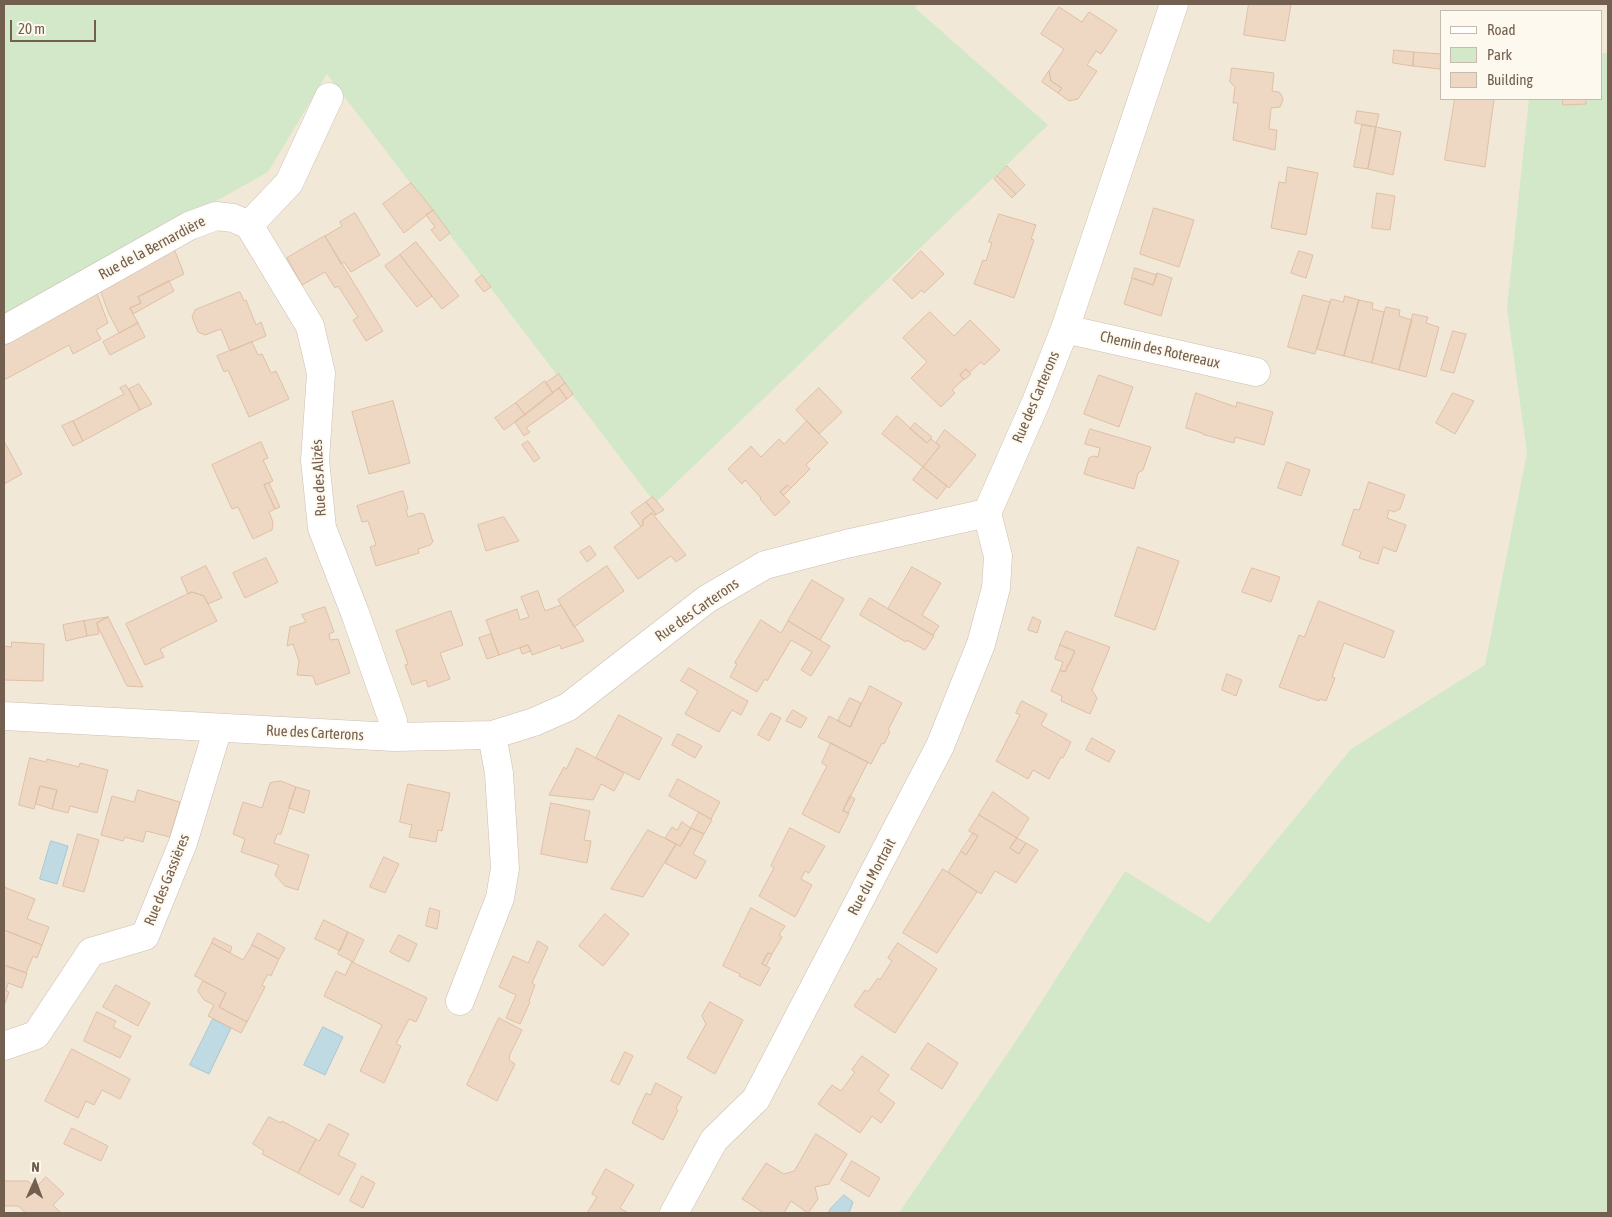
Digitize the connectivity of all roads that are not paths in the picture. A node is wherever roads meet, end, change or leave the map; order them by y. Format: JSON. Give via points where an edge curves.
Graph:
{"nodes":[{"id":1,"x":1174,"y":4,"type":"edge"},
{"id":2,"x":329,"y":97,"type":"dead end"},
{"id":3,"x":249,"y":224,"type":"junction"},
{"id":4,"x":1064,"y":328,"type":"junction"},
{"id":5,"x":4,"y":330,"type":"edge"},
{"id":6,"x":1256,"y":372,"type":"dead end"},
{"id":7,"x":987,"y":513,"type":"junction"},
{"id":8,"x":4,"y":716,"type":"edge"},
{"id":9,"x":218,"y":728,"type":"junction"},
{"id":10,"x":492,"y":735,"type":"junction"},
{"id":11,"x":394,"y":737,"type":"junction"},
{"id":12,"x":460,"y":1001,"type":"dead end"},
{"id":13,"x":4,"y":1046,"type":"edge"},
{"id":14,"x":674,"y":1213,"type":"edge"}],
"edges":[{"from":1,"to":4,"type":"street","name":"Rue des Carterons"},
{"from":2,"to":3,"type":"street","via":[[289,183]]},
{"from":3,"to":5,"type":"street","name":"Rue de la Bernardière","via":[[216,216],[189,226]]},
{"from":3,"to":11,"type":"street","name":"Rue des Alizés","via":[[310,326],[321,373],[315,460],[322,528],[393,721]]},
{"from":4,"to":6,"type":"street","name":"Chemin des Rotereaux"},
{"from":4,"to":7,"type":"street","name":"Rue des Carterons","via":[[1036,402]]},
{"from":7,"to":10,"type":"street","name":"Rue des Carterons","via":[[765,565],[707,599],[568,707]]},
{"from":7,"to":14,"type":"street","name":"Rue du Mortrait","via":[[998,556],[996,588],[982,644],[942,742],[756,1099],[714,1140]]},
{"from":8,"to":9,"type":"street","name":"Rue des Carterons"},
{"from":9,"to":11,"type":"street","name":"Rue des Carterons"},
{"from":9,"to":13,"type":"street","name":"Rue des Gassières","via":[[183,843],[145,936],[91,952],[36,1035]]},
{"from":10,"to":11,"type":"street","name":"Rue des Carterons"},
{"from":10,"to":12,"type":"street","via":[[499,773],[505,868],[500,898]]}]}
